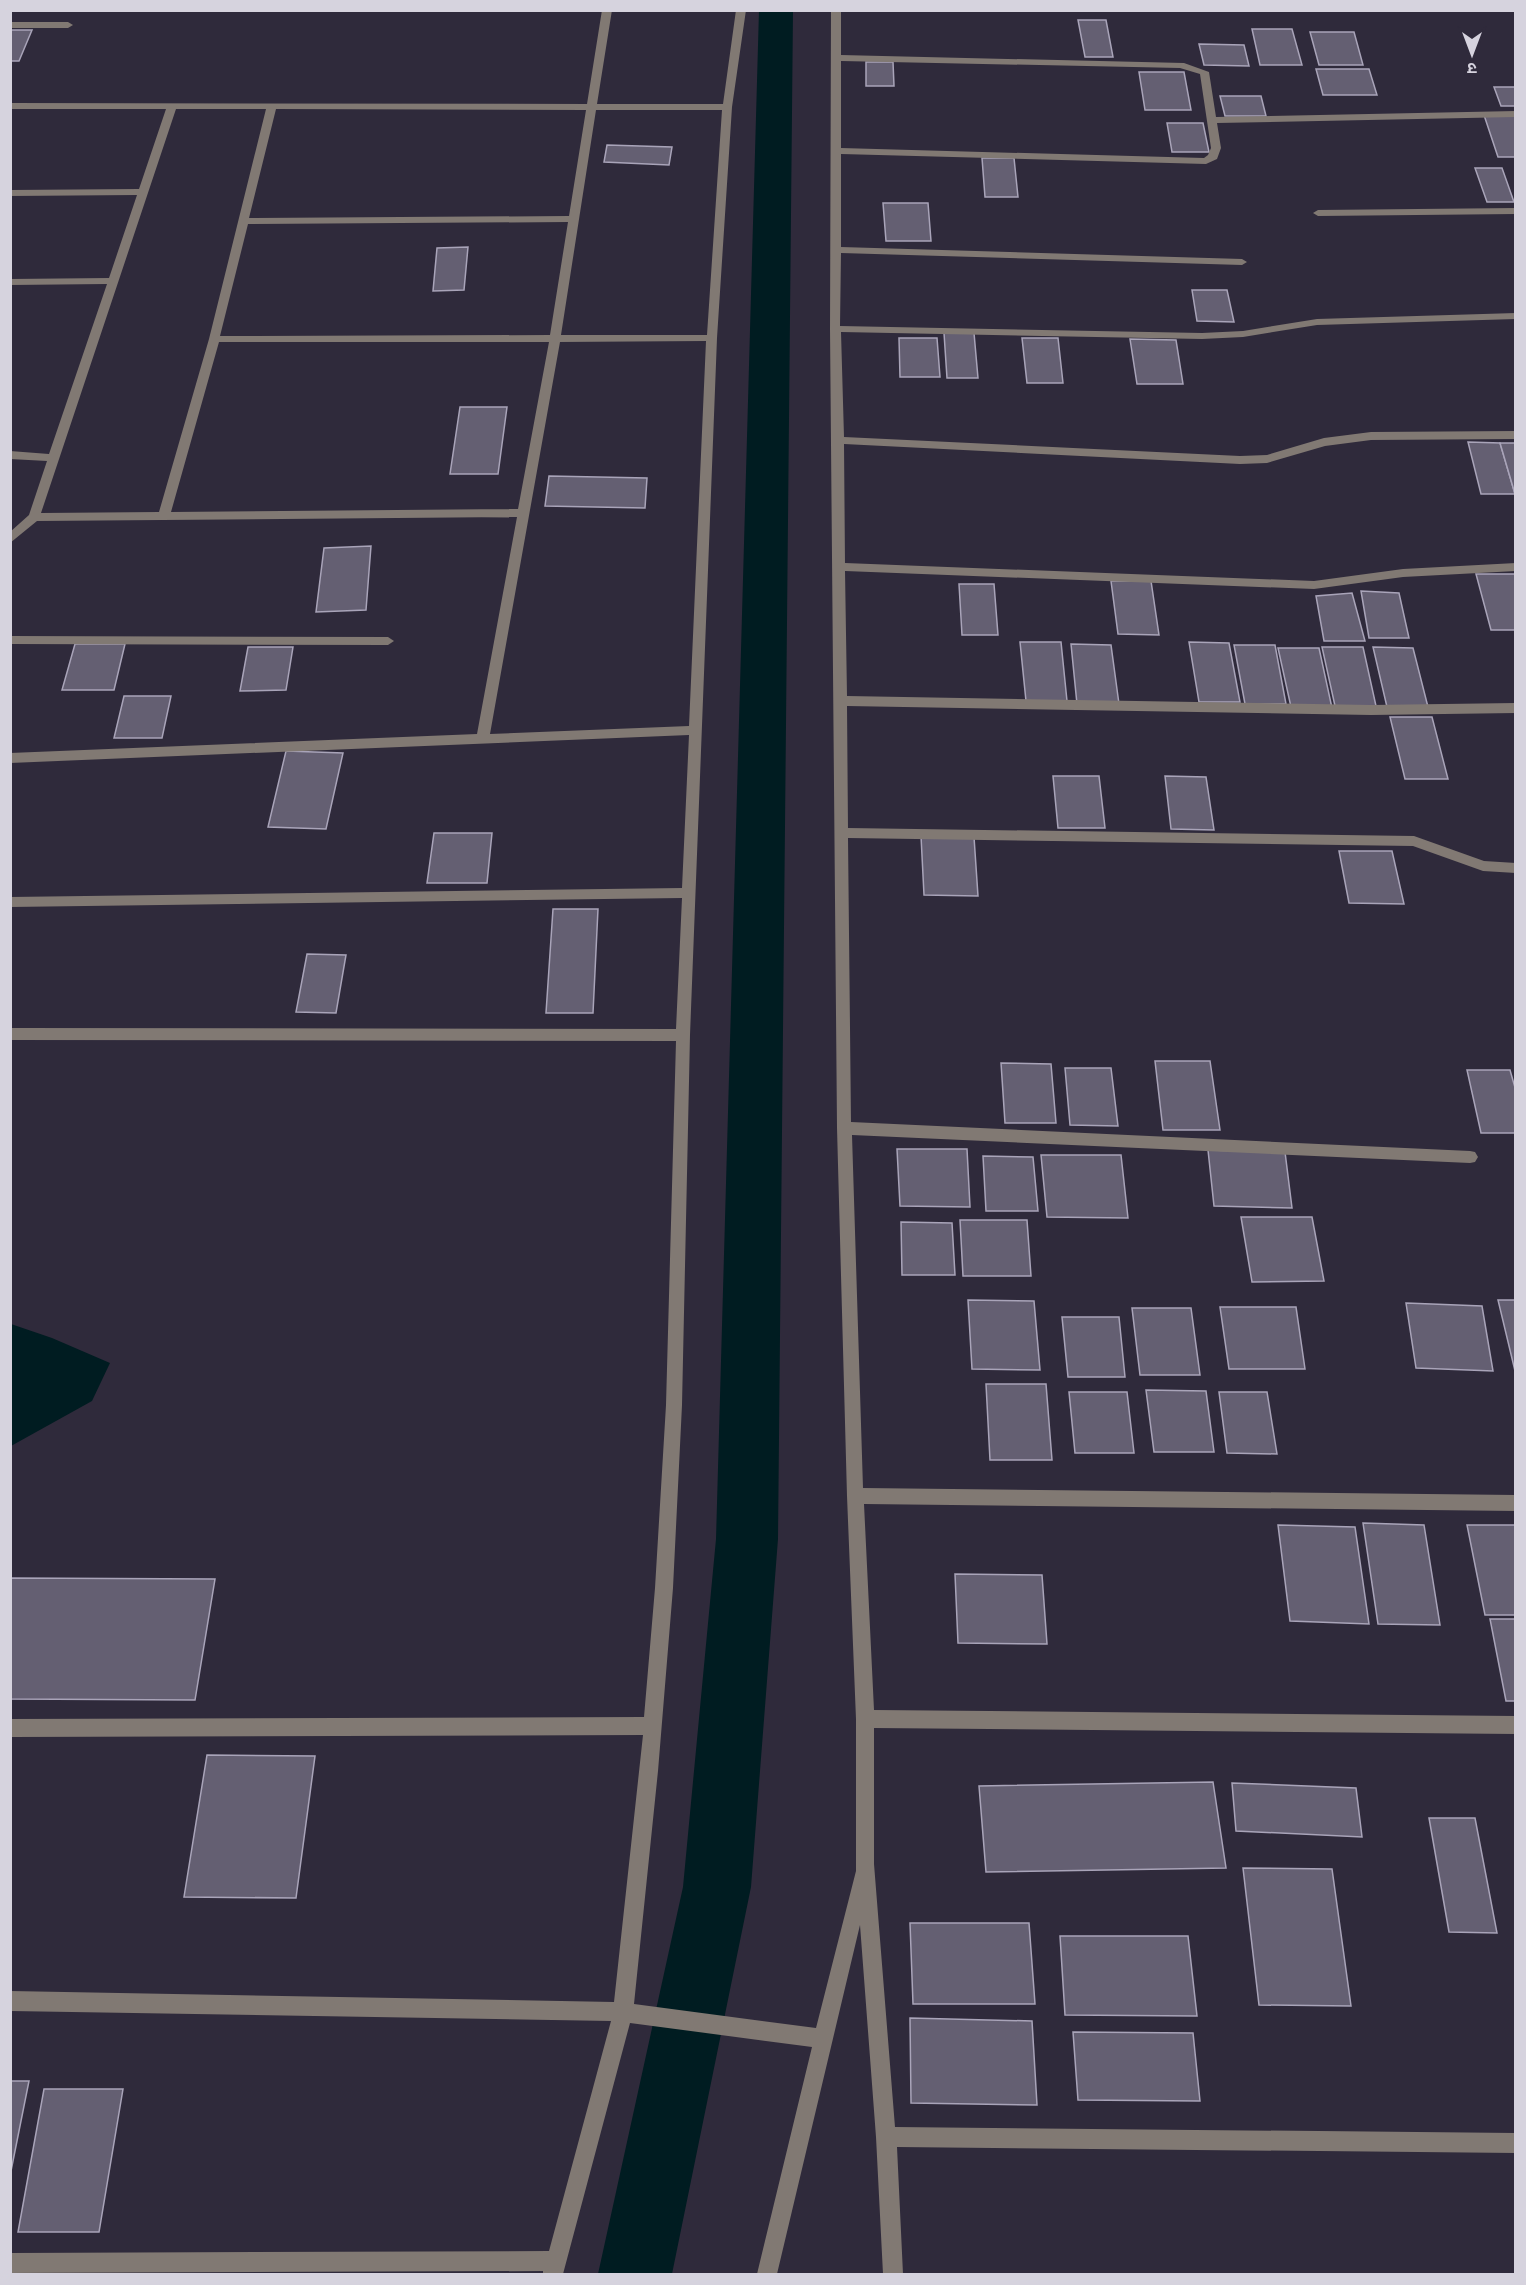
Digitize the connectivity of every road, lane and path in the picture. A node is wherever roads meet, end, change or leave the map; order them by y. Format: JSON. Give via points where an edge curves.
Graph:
{"nodes":[{"id":1,"x":607,"y":10,"type":"edge"},
{"id":2,"x":741,"y":10,"type":"edge"},
{"id":3,"x":836,"y":10,"type":"edge"},
{"id":4,"x":68,"y":25,"type":"dead end"},
{"id":5,"x":10,"y":26,"type":"edge"},
{"id":6,"x":836,"y":58,"type":"junction"},
{"id":7,"x":10,"y":106,"type":"edge"},
{"id":8,"x":172,"y":106,"type":"junction"},
{"id":9,"x":272,"y":107,"type":"junction"},
{"id":10,"x":593,"y":107,"type":"junction"},
{"id":11,"x":727,"y":107,"type":"junction"},
{"id":12,"x":1515,"y":114,"type":"edge"},
{"id":13,"x":1213,"y":120,"type":"junction"},
{"id":14,"x":836,"y":151,"type":"junction"},
{"id":15,"x":143,"y":192,"type":"junction"},
{"id":16,"x":10,"y":193,"type":"edge"},
{"id":17,"x":1515,"y":211,"type":"edge"},
{"id":18,"x":1318,"y":213,"type":"dead end"},
{"id":19,"x":575,"y":219,"type":"junction"},
{"id":20,"x":243,"y":221,"type":"junction"},
{"id":21,"x":837,"y":250,"type":"junction"},
{"id":22,"x":1242,"y":262,"type":"dead end"},
{"id":23,"x":114,"y":281,"type":"junction"},
{"id":24,"x":10,"y":282,"type":"edge"},
{"id":25,"x":1515,"y":316,"type":"edge"},
{"id":26,"x":835,"y":329,"type":"junction"},
{"id":27,"x":555,"y":338,"type":"junction"},
{"id":28,"x":712,"y":338,"type":"junction"},
{"id":29,"x":213,"y":339,"type":"junction"},
{"id":30,"x":1515,"y":435,"type":"edge"},
{"id":31,"x":838,"y":440,"type":"junction"},
{"id":32,"x":10,"y":455,"type":"edge"},
{"id":33,"x":54,"y":458,"type":"junction"},
{"id":34,"x":524,"y":513,"type":"junction"},
{"id":35,"x":164,"y":515,"type":"junction"},
{"id":36,"x":34,"y":517,"type":"junction"},
{"id":37,"x":10,"y":539,"type":"edge"},
{"id":38,"x":840,"y":567,"type":"junction"},
{"id":39,"x":1515,"y":567,"type":"edge"},
{"id":40,"x":10,"y":640,"type":"edge"},
{"id":41,"x":388,"y":641,"type":"dead end"},
{"id":42,"x":841,"y":701,"type":"junction"},
{"id":43,"x":1515,"y":708,"type":"edge"},
{"id":44,"x":697,"y":730,"type":"junction"},
{"id":45,"x":483,"y":739,"type":"junction"},
{"id":46,"x":10,"y":758,"type":"edge"},
{"id":47,"x":842,"y":833,"type":"junction"},
{"id":48,"x":1515,"y":868,"type":"edge"},
{"id":49,"x":690,"y":892,"type":"junction"},
{"id":50,"x":10,"y":902,"type":"edge"},
{"id":51,"x":10,"y":1034,"type":"edge"},
{"id":52,"x":683,"y":1035,"type":"junction"},
{"id":53,"x":844,"y":1128,"type":"junction"},
{"id":54,"x":1470,"y":1157,"type":"dead end"},
{"id":55,"x":855,"y":1496,"type":"junction"},
{"id":56,"x":1515,"y":1503,"type":"edge"},
{"id":57,"x":865,"y":1719,"type":"junction"},
{"id":58,"x":1515,"y":1725,"type":"edge"},
{"id":59,"x":652,"y":1726,"type":"junction"},
{"id":60,"x":10,"y":1728,"type":"edge"},
{"id":61,"x":865,"y":1863,"type":"junction"},
{"id":62,"x":10,"y":2001,"type":"edge"},
{"id":63,"x":623,"y":2012,"type":"junction"},
{"id":64,"x":824,"y":2039,"type":"junction"},
{"id":65,"x":886,"y":2137,"type":"junction"},
{"id":66,"x":1515,"y":2143,"type":"edge"},
{"id":67,"x":10,"y":2263,"type":"edge"},
{"id":68,"x":555,"y":2267,"type":"edge"},
{"id":69,"x":767,"y":2274,"type":"edge"},
{"id":70,"x":893,"y":2274,"type":"edge"}],
"edges":[{"from":1,"to":10,"type":"street"},
{"from":2,"to":11,"type":"street"},
{"from":3,"to":6,"type":"street"},
{"from":4,"to":5,"type":"street"},
{"from":6,"to":13,"type":"street","via":[[1181,65],[1204,72]]},
{"from":6,"to":14,"type":"street"},
{"from":7,"to":8,"type":"street"},
{"from":8,"to":9,"type":"street"},
{"from":8,"to":15,"type":"street"},
{"from":9,"to":10,"type":"street"},
{"from":9,"to":20,"type":"street"},
{"from":10,"to":11,"type":"street"},
{"from":10,"to":19,"type":"street"},
{"from":11,"to":28,"type":"street"},
{"from":12,"to":13,"type":"street"},
{"from":13,"to":14,"type":"street","via":[[1216,148],[1213,157],[1206,161]]},
{"from":14,"to":21,"type":"street"},
{"from":15,"to":16,"type":"street"},
{"from":15,"to":23,"type":"street"},
{"from":17,"to":18,"type":"street"},
{"from":19,"to":20,"type":"street"},
{"from":19,"to":27,"type":"street"},
{"from":20,"to":29,"type":"street"},
{"from":21,"to":22,"type":"street"},
{"from":21,"to":26,"type":"street"},
{"from":23,"to":24,"type":"street"},
{"from":23,"to":33,"type":"street"},
{"from":25,"to":26,"type":"street","via":[[1317,322],[1202,336]]},
{"from":26,"to":31,"type":"street"},
{"from":27,"to":28,"type":"street"},
{"from":27,"to":29,"type":"street"},
{"from":27,"to":34,"type":"street"},
{"from":28,"to":44,"type":"street"},
{"from":29,"to":35,"type":"street"},
{"from":30,"to":31,"type":"street","via":[[1371,436],[1324,442],[1268,459],[1240,460]]},
{"from":31,"to":38,"type":"street"},
{"from":32,"to":33,"type":"street"},
{"from":33,"to":36,"type":"street"},
{"from":34,"to":35,"type":"street"},
{"from":34,"to":45,"type":"street"},
{"from":35,"to":36,"type":"street"},
{"from":36,"to":37,"type":"street"},
{"from":38,"to":39,"type":"street","via":[[1333,585],[1427,570]]},
{"from":38,"to":42,"type":"street"},
{"from":40,"to":41,"type":"street"},
{"from":42,"to":43,"type":"street","via":[[1371,710]]},
{"from":42,"to":47,"type":"street"},
{"from":44,"to":45,"type":"street"},
{"from":44,"to":49,"type":"street"},
{"from":45,"to":46,"type":"street"},
{"from":47,"to":48,"type":"street","via":[[1414,841],[1483,866]]},
{"from":47,"to":53,"type":"street"},
{"from":49,"to":50,"type":"street"},
{"from":49,"to":52,"type":"street"},
{"from":51,"to":52,"type":"street"},
{"from":52,"to":59,"type":"street","via":[[674,1405]]},
{"from":53,"to":54,"type":"street"},
{"from":53,"to":55,"type":"street"},
{"from":55,"to":56,"type":"street"},
{"from":55,"to":57,"type":"street"},
{"from":57,"to":58,"type":"street"},
{"from":57,"to":61,"type":"street"},
{"from":59,"to":60,"type":"street"},
{"from":59,"to":63,"type":"street"},
{"from":61,"to":64,"type":"street"},
{"from":61,"to":65,"type":"street"},
{"from":62,"to":63,"type":"street"},
{"from":63,"to":64,"type":"street"},
{"from":63,"to":68,"type":"street"},
{"from":64,"to":69,"type":"street"},
{"from":65,"to":66,"type":"street"},
{"from":65,"to":70,"type":"street"},
{"from":67,"to":68,"type":"street"}]}
